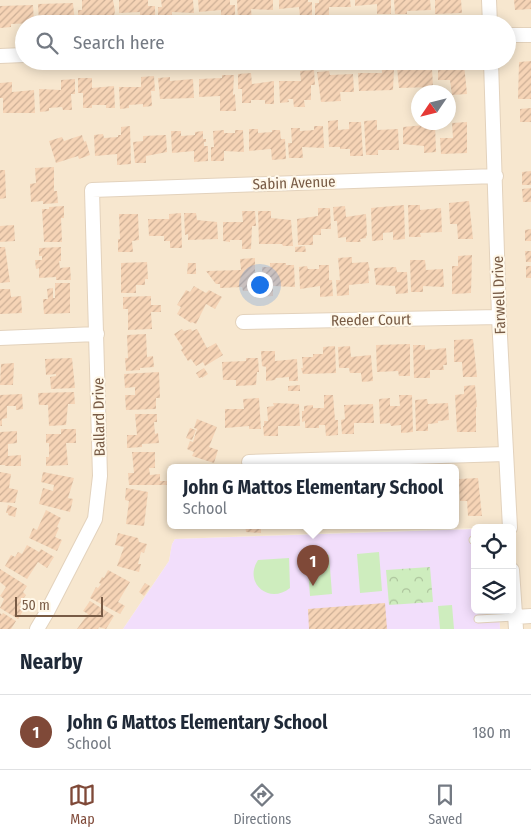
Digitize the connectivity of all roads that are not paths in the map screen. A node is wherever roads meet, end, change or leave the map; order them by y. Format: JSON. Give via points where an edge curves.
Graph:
{"nodes":[{"id":1,"x":489,"y":0,"type":"edge"},
{"id":2,"x":490,"y":15,"type":"edge"},
{"id":3,"x":516,"y":35,"type":"edge"},
{"id":4,"x":531,"y":35,"type":"edge"},
{"id":5,"x":15,"y":55,"type":"edge"},
{"id":6,"x":0,"y":56,"type":"edge"},
{"id":7,"x":491,"y":70,"type":"edge"},
{"id":8,"x":496,"y":176,"type":"junction"},
{"id":9,"x":92,"y":190,"type":"joint"},
{"id":10,"x":499,"y":317,"type":"junction"},
{"id":11,"x":243,"y":322,"type":"dead end"},
{"id":12,"x":97,"y":334,"type":"junction"},
{"id":13,"x":0,"y":338,"type":"edge"},
{"id":14,"x":506,"y":454,"type":"junction"},
{"id":15,"x":249,"y":462,"type":"dead end"},
{"id":16,"x":510,"y":524,"type":"edge"},
{"id":17,"x":531,"y":616,"type":"edge"},
{"id":18,"x":478,"y":619,"type":"dead end"},
{"id":19,"x":516,"y":623,"type":"edge"},
{"id":20,"x":36,"y":629,"type":"edge"}],
"edges":[{"from":1,"to":2,"type":"street"},
{"from":3,"to":4,"type":"street"},
{"from":5,"to":6,"type":"street"},
{"from":7,"to":8,"type":"street","name":"Farwell Drive"},
{"from":8,"to":9,"type":"street","name":"Sabin Avenue"},
{"from":8,"to":10,"type":"street","name":"Farwell Drive"},
{"from":9,"to":12,"type":"street","name":"Ballard Drive"},
{"from":10,"to":11,"type":"street","name":"Reeder Court"},
{"from":10,"to":14,"type":"street","name":"Farwell Drive"},
{"from":12,"to":13,"type":"street"},
{"from":12,"to":20,"type":"street","name":"Ballard Drive","via":[[100,476],[95,519]]},
{"from":14,"to":15,"type":"street"},
{"from":14,"to":16,"type":"street","name":"Farwell Drive"},
{"from":17,"to":19,"type":"street"},
{"from":18,"to":19,"type":"lane"}]}
